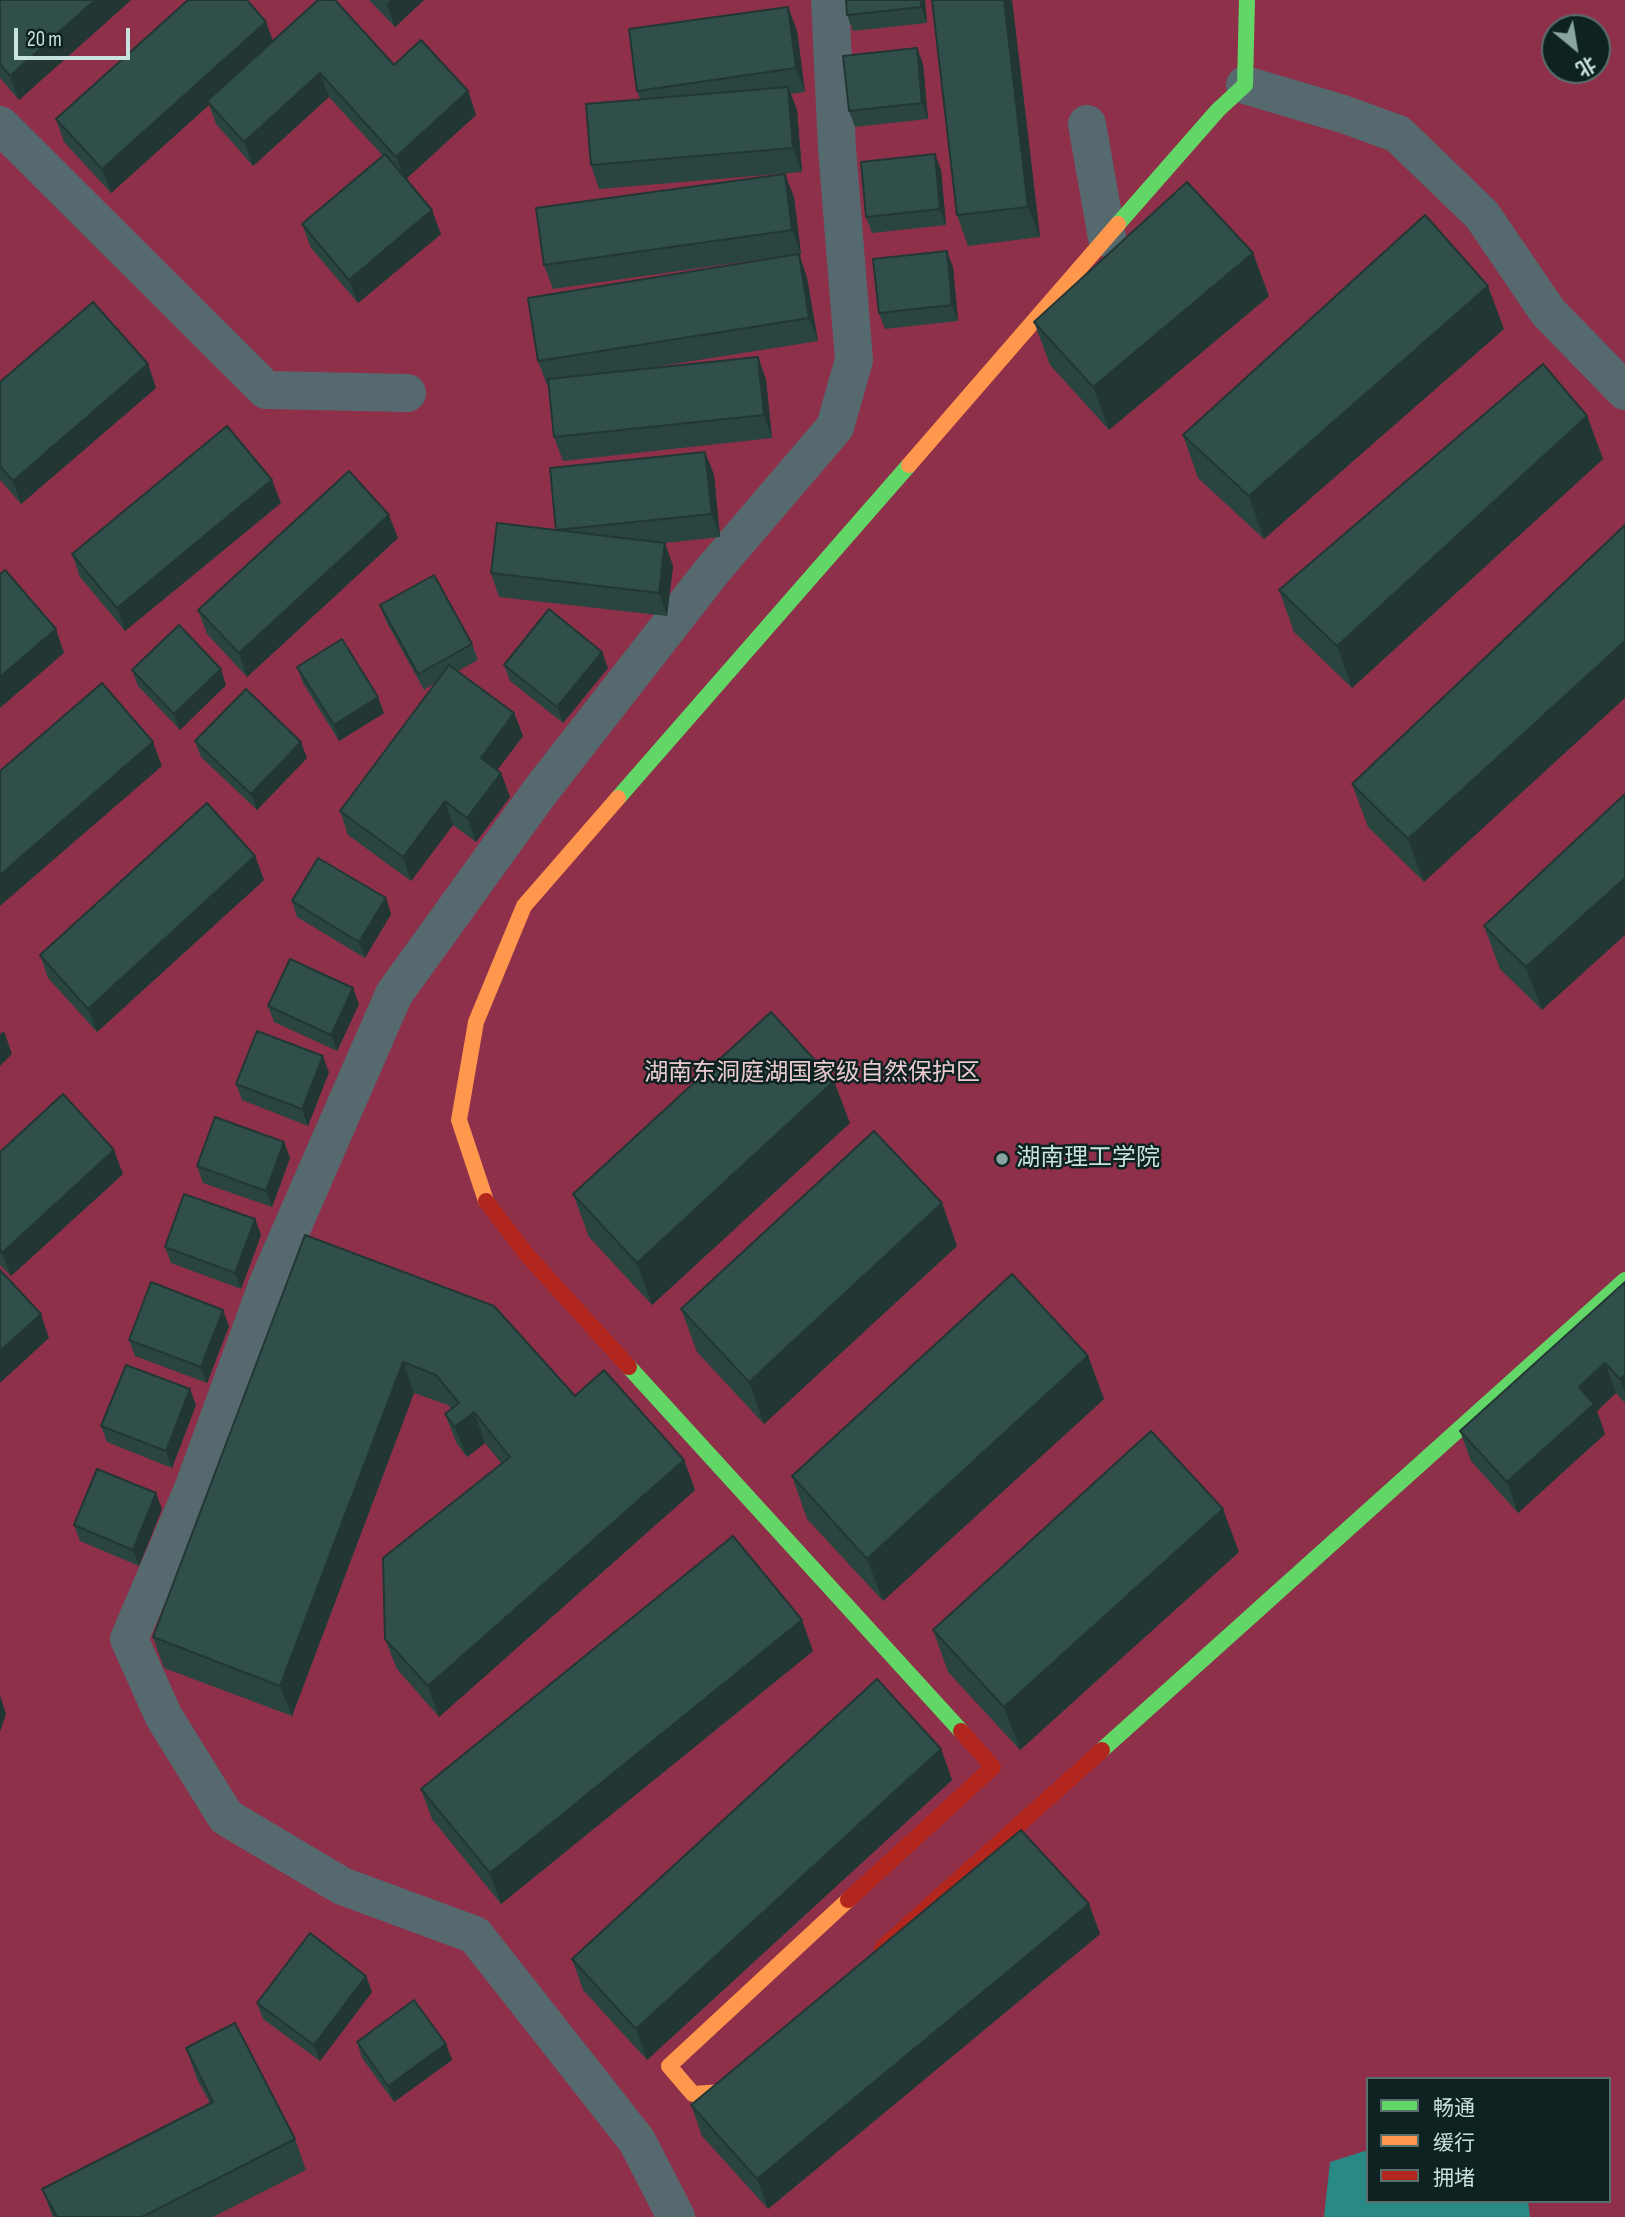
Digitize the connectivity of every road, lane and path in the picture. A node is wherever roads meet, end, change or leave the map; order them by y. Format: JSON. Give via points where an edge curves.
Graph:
{"nodes":[{"id":1,"x":830,"y":0,"type":"edge"},
{"id":2,"x":1247,"y":0,"type":"edge"},
{"id":3,"x":1245,"y":85,"type":"junction"},
{"id":4,"x":1087,"y":124,"type":"dead end"},
{"id":5,"x":0,"y":125,"type":"edge"},
{"id":6,"x":1107,"y":238,"type":"junction"},
{"id":7,"x":1625,"y":391,"type":"edge"},
{"id":8,"x":407,"y":393,"type":"dead end"},
{"id":9,"x":1625,"y":1280,"type":"edge"},
{"id":10,"x":868,"y":1961,"type":"edge"},
{"id":11,"x":764,"y":2054,"type":"edge"},
{"id":12,"x":676,"y":2217,"type":"edge"}],
"edges":[{"from":1,"to":12,"type":"street","via":[[854,360],[835,427],[712,571],[547,782],[394,994],[268,1283],[193,1489],[129,1639],[164,1717],[226,1818],[342,1886],[475,1935],[637,2141]]},
{"from":2,"to":3,"type":"street"},
{"from":3,"to":6,"type":"street"},
{"from":3,"to":7,"type":"street","via":[[1398,134],[1482,215],[1548,312]]},
{"from":4,"to":6,"type":"street"},
{"from":5,"to":8,"type":"street","via":[[266,390]]},
{"from":6,"to":11,"type":"street","via":[[524,906],[476,1022],[459,1120],[485,1200],[527,1255],[993,1767],[670,2066],[693,2094],[723,2092]]},
{"from":9,"to":10,"type":"street"}]}
